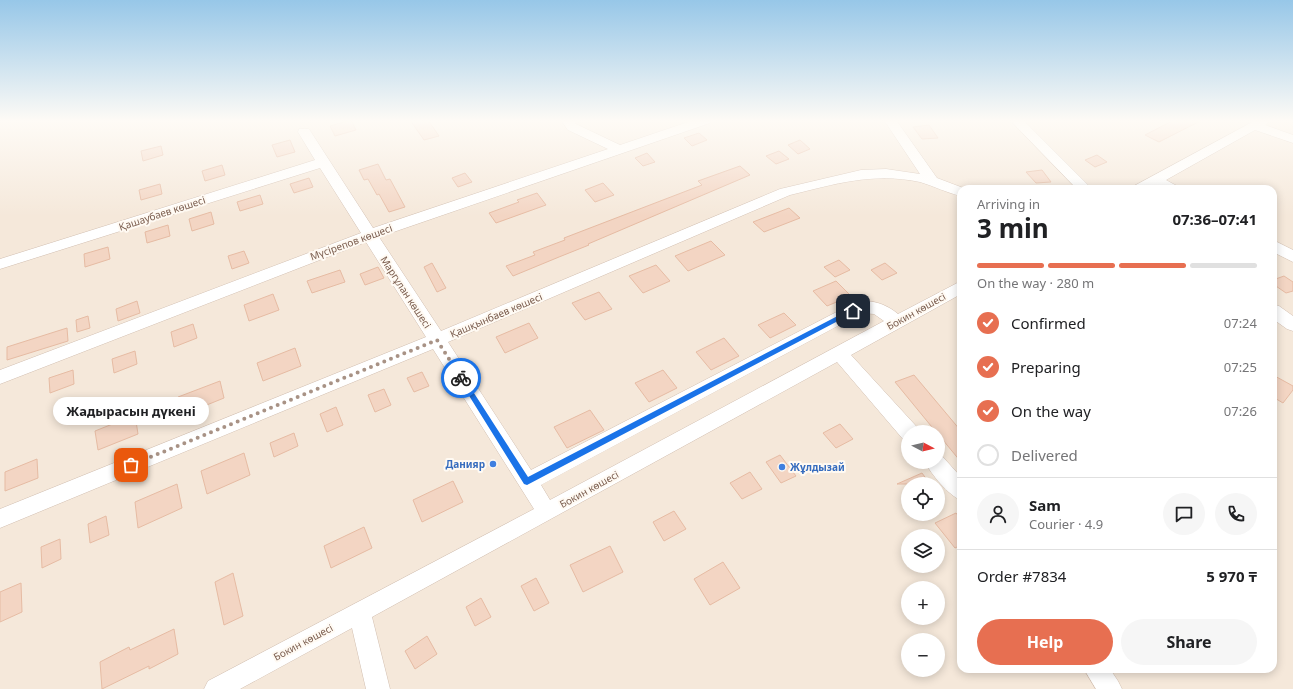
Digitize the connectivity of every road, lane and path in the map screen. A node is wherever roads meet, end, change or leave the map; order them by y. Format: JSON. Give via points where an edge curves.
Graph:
{"nodes":[{"id":1,"x":317,"y":152,"type":"edge"},
{"id":2,"x":614,"y":152,"type":"edge"},
{"id":3,"x":912,"y":152,"type":"edge"},
{"id":4,"x":1048,"y":152,"type":"edge"},
{"id":5,"x":1207,"y":152,"type":"edge"},
{"id":6,"x":324,"y":162,"type":"junction"},
{"id":7,"x":1156,"y":180,"type":"junction"},
{"id":8,"x":932,"y":181,"type":"junction"},
{"id":9,"x":1081,"y":185,"type":"edge"},
{"id":10,"x":1147,"y":185,"type":"edge"},
{"id":11,"x":1165,"y":185,"type":"edge"},
{"id":12,"x":957,"y":190,"type":"edge"},
{"id":13,"x":369,"y":235,"type":"junction"},
{"id":14,"x":1277,"y":247,"type":"edge"},
{"id":15,"x":1293,"y":256,"type":"edge"},
{"id":16,"x":0,"y":264,"type":"edge"},
{"id":17,"x":957,"y":289,"type":"edge"},
{"id":18,"x":1277,"y":313,"type":"edge"},
{"id":19,"x":896,"y":322,"type":"junction"},
{"id":20,"x":1293,"y":325,"type":"edge"},
{"id":21,"x":437,"y":340,"type":"junction"},
{"id":22,"x":840,"y":353,"type":"junction"},
{"id":23,"x":0,"y":377,"type":"edge"},
{"id":24,"x":903,"y":425,"type":"edge"},
{"id":25,"x":942,"y":469,"type":"edge"},
{"id":26,"x":527,"y":482,"type":"junction"},
{"id":27,"x":957,"y":486,"type":"edge"},
{"id":28,"x":547,"y":512,"type":"junction"},
{"id":29,"x":0,"y":519,"type":"edge"},
{"id":30,"x":360,"y":612,"type":"junction"},
{"id":31,"x":1099,"y":673,"type":"edge"},
{"id":32,"x":216,"y":689,"type":"edge"},
{"id":33,"x":378,"y":689,"type":"edge"},
{"id":34,"x":1110,"y":689,"type":"edge"}],
"edges":[{"from":1,"to":6,"type":"street","name":"Маргұлан көшесі"},
{"from":2,"to":13,"type":"street","name":"Мүсірепов көшесі"},
{"from":3,"to":8,"type":"street"},
{"from":4,"to":9,"type":"street"},
{"from":5,"to":7,"type":"street"},
{"from":6,"to":13,"type":"street","name":"Маргұлан көшесі"},
{"from":6,"to":16,"type":"street","name":"Қашаубаев көшесі"},
{"from":7,"to":10,"type":"street"},
{"from":7,"to":11,"type":"street"},
{"from":8,"to":12,"type":"street","name":"Қашқынбаев көшесі"},
{"from":8,"to":21,"type":"street","name":"Қашқынбаев көшесі","via":[[884,173],[841,178],[785,192]]},
{"from":13,"to":21,"type":"street","name":"Маргұлан көшесі"},
{"from":13,"to":23,"type":"street","name":"Мүсірепов көшесі"},
{"from":14,"to":15,"type":"street"},
{"from":17,"to":19,"type":"street","name":"Бокин көшесі"},
{"from":18,"to":20,"type":"street"},
{"from":19,"to":22,"type":"street","name":"Бокин көшесі"},
{"from":19,"to":26,"type":"street","via":[[883,310],[860,307]]},
{"from":21,"to":26,"type":"street","name":"Маргұлан көшесі"},
{"from":21,"to":29,"type":"street","name":"Қашқынбаев көшесі"},
{"from":22,"to":24,"type":"street"},
{"from":22,"to":28,"type":"street","name":"Бокин көшесі"},
{"from":25,"to":27,"type":"street"},
{"from":26,"to":28,"type":"street","name":"Маргұлан көшесі"},
{"from":28,"to":30,"type":"street","name":"Бокин көшесі"},
{"from":30,"to":32,"type":"street","name":"Бокин көшесі"},
{"from":30,"to":33,"type":"street"},
{"from":31,"to":34,"type":"street"}]}
